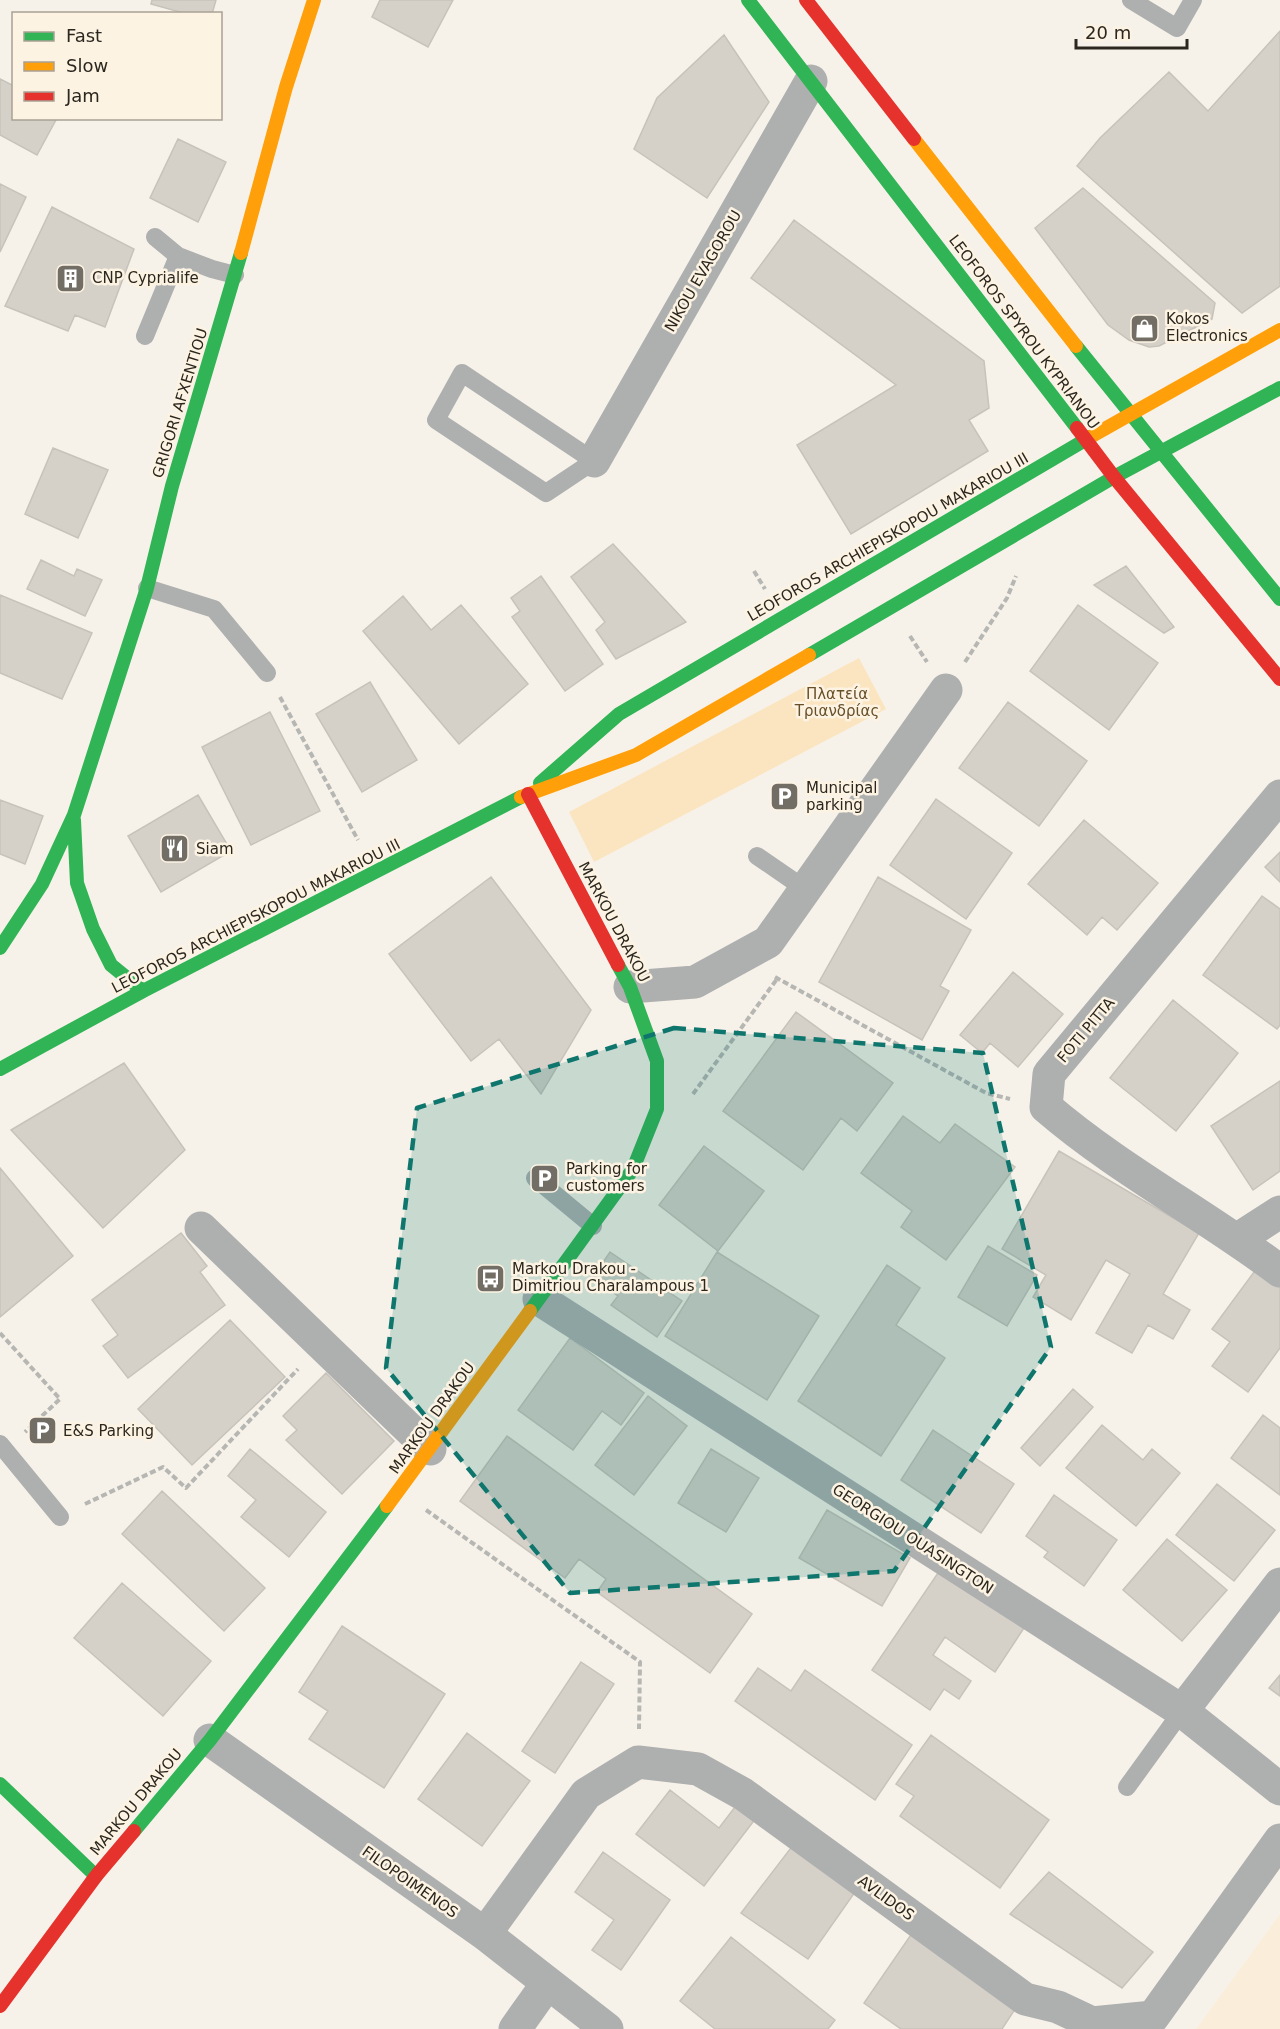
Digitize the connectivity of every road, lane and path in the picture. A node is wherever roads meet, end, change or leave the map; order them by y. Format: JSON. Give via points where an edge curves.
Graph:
{"nodes":[{"id":1,"x":314,"y":0,"type":"edge"},
{"id":2,"x":748,"y":0,"type":"edge"},
{"id":3,"x":1131,"y":0,"type":"edge"},
{"id":4,"x":1193,"y":0,"type":"edge"},
{"id":5,"x":811,"y":2,"type":"edge"},
{"id":6,"x":812,"y":81,"type":"junction"},
{"id":7,"x":155,"y":237,"type":"dead end"},
{"id":8,"x":178,"y":256,"type":"junction"},
{"id":9,"x":235,"y":275,"type":"junction"},
{"id":10,"x":1280,"y":330,"type":"edge"},
{"id":11,"x":145,"y":336,"type":"dead end"},
{"id":12,"x":1280,"y":388,"type":"edge"},
{"id":13,"x":1129,"y":414,"type":"junction"},
{"id":14,"x":1085,"y":440,"type":"junction"},
{"id":15,"x":1160,"y":453,"type":"junction"},
{"id":16,"x":594,"y":461,"type":"junction"},
{"id":17,"x":1114,"y":477,"type":"junction"},
{"id":18,"x":1038,"y":523,"type":"junction"},
{"id":19,"x":147,"y":588,"type":"junction"},
{"id":20,"x":1280,"y":598,"type":"edge"},
{"id":21,"x":891,"y":608,"type":"junction"},
{"id":22,"x":267,"y":673,"type":"joint"},
{"id":23,"x":1280,"y":679,"type":"edge"},
{"id":24,"x":945,"y":690,"type":"junction"},
{"id":25,"x":528,"y":794,"type":"junction"},
{"id":26,"x":1280,"y":796,"type":"edge"},
{"id":27,"x":74,"y":815,"type":"junction"},
{"id":28,"x":757,"y":856,"type":"dead end"},
{"id":29,"x":375,"y":873,"type":"junction"},
{"id":30,"x":805,"y":889,"type":"junction"},
{"id":31,"x":0,"y":948,"type":"edge"},
{"id":32,"x":740,"y":957,"type":"junction"},
{"id":33,"x":778,"y":978,"type":"junction"},
{"id":34,"x":630,"y":987,"type":"junction"},
{"id":35,"x":143,"y":991,"type":"junction"},
{"id":36,"x":0,"y":1069,"type":"edge"},
{"id":37,"x":1046,"y":1107,"type":"junction"},
{"id":38,"x":651,"y":1123,"type":"junction"},
{"id":39,"x":535,"y":1178,"type":"dead end"},
{"id":40,"x":1280,"y":1212,"type":"edge"},
{"id":41,"x":593,"y":1226,"type":"junction"},
{"id":42,"x":201,"y":1228,"type":"dead end"},
{"id":43,"x":1238,"y":1239,"type":"junction"},
{"id":44,"x":1280,"y":1271,"type":"edge"},
{"id":45,"x":539,"y":1299,"type":"junction"},
{"id":46,"x":0,"y":1333,"type":"edge"},
{"id":47,"x":321,"y":1345,"type":"junction"},
{"id":48,"x":2,"y":1447,"type":"edge"},
{"id":49,"x":430,"y":1449,"type":"junction"},
{"id":50,"x":399,"y":1491,"type":"junction"},
{"id":51,"x":60,"y":1517,"type":"joint"},
{"id":52,"x":1280,"y":1584,"type":"edge"},
{"id":53,"x":1182,"y":1711,"type":"junction"},
{"id":54,"x":210,"y":1740,"type":"junction"},
{"id":55,"x":638,"y":1762,"type":"junction"},
{"id":56,"x":0,"y":1784,"type":"edge"},
{"id":57,"x":1127,"y":1787,"type":"dead end"},
{"id":58,"x":1280,"y":1789,"type":"edge"},
{"id":59,"x":1280,"y":1840,"type":"edge"},
{"id":60,"x":96,"y":1876,"type":"junction"},
{"id":61,"x":484,"y":1934,"type":"junction"},
{"id":62,"x":547,"y":1984,"type":"junction"},
{"id":63,"x":0,"y":2006,"type":"edge"},
{"id":64,"x":515,"y":2029,"type":"edge"},
{"id":65,"x":607,"y":2029,"type":"edge"}],
"edges":[{"from":1,"to":9,"type":"main road","name":"GRIGORI AFXENTIOU"},
{"from":2,"to":6,"type":"main road","name":"LEOFOROS SPYROU KYPRIANOU"},
{"from":3,"to":4,"type":"lane","via":[[1177,28]]},
{"from":5,"to":13,"type":"main road","name":"LEOFOROS SPYROU KYPRIANOU"},
{"from":6,"to":14,"type":"main road","name":"LEOFOROS SPYROU KYPRIANOU"},
{"from":6,"to":16,"type":"street","name":"NIKOU EVAGOROU"},
{"from":7,"to":8,"type":"lane"},
{"from":8,"to":9,"type":"lane"},
{"from":8,"to":11,"type":"lane"},
{"from":9,"to":19,"type":"main road","name":"GRIGORI AFXENTIOU","via":[[172,486]]},
{"from":10,"to":13,"type":"main road","name":"LEOFOROS ARCHIEPISKOPOU MAKARIOU III"},
{"from":12,"to":15,"type":"main road","name":"LEOFOROS ARCHIEPISKOPOU MAKARIOU III"},
{"from":13,"to":14,"type":"main road","name":"LEOFOROS ARCHIEPISKOPOU MAKARIOU III"},
{"from":13,"to":15,"type":"main road","name":"LEOFOROS SPYROU KYPRIANOU"},
{"from":14,"to":17,"type":"main road","name":"LEOFOROS SPYROU KYPRIANOU"},
{"from":14,"to":25,"type":"main road","name":"LEOFOROS ARCHIEPISKOPOU MAKARIOU III","via":[[619,714]]},
{"from":15,"to":17,"type":"main road","name":"LEOFOROS ARCHIEPISKOPOU MAKARIOU III"},
{"from":15,"to":20,"type":"main road","name":"LEOFOROS SPYROU KYPRIANOU"},
{"from":16,"to":16,"type":"lane","via":[[462,373],[436,420],[546,493]]},
{"from":17,"to":18,"type":"main road","name":"LEOFOROS ARCHIEPISKOPOU MAKARIOU III"},
{"from":17,"to":23,"type":"main road","name":"LEOFOROS SPYROU KYPRIANOU"},
{"from":18,"to":21,"type":"main road","name":"LEOFOROS ARCHIEPISKOPOU MAKARIOU III"},
{"from":18,"to":24,"type":"path","via":[[1007,598]]},
{"from":19,"to":22,"type":"lane","via":[[214,609]]},
{"from":19,"to":27,"type":"main road","name":"GRIGORI AFXENTIOU"},
{"from":21,"to":24,"type":"path"},
{"from":21,"to":25,"type":"main road","name":"LEOFOROS ARCHIEPISKOPOU MAKARIOU III","via":[[636,755]]},
{"from":22,"to":29,"type":"path"},
{"from":24,"to":30,"type":"street"},
{"from":25,"to":29,"type":"main road","name":"LEOFOROS ARCHIEPISKOPOU MAKARIOU III"},
{"from":25,"to":34,"type":"main road","name":"MARKOU DRAKOU"},
{"from":26,"to":37,"type":"street","name":"FOTI PITTA","via":[[1049,1074]]},
{"from":27,"to":31,"type":"main road","name":"GRIGORI AFXENTIOU","via":[[42,884]]},
{"from":27,"to":35,"type":"main road","name":"GRIGORI AFXENTIOU","via":[[77,883],[93,929],[111,965]]},
{"from":28,"to":30,"type":"lane"},
{"from":29,"to":35,"type":"main road","name":"LEOFOROS ARCHIEPISKOPOU MAKARIOU III"},
{"from":30,"to":32,"type":"street","via":[[768,942]]},
{"from":32,"to":33,"type":"path"},
{"from":32,"to":34,"type":"street","via":[[695,982]]},
{"from":33,"to":37,"type":"path","via":[[986,1093]]},
{"from":33,"to":38,"type":"path","via":[[685,1104]]},
{"from":34,"to":38,"type":"main road","name":"MARKOU DRAKOU","via":[[657,1061],[657,1109]]},
{"from":35,"to":36,"type":"main road","name":"LEOFOROS ARCHIEPISKOPOU MAKARIOU III"},
{"from":37,"to":43,"type":"street","via":[[1076,1133]]},
{"from":38,"to":41,"type":"main road","name":"MARKOU DRAKOU","via":[[633,1169]]},
{"from":39,"to":41,"type":"lane"},
{"from":40,"to":43,"type":"street"},
{"from":41,"to":45,"type":"main road","name":"MARKOU DRAKOU"},
{"from":42,"to":47,"type":"street"},
{"from":43,"to":44,"type":"street"},
{"from":45,"to":49,"type":"main road","name":"MARKOU DRAKOU"},
{"from":45,"to":53,"type":"street","name":"GEORGIOU OUASINGTON"},
{"from":46,"to":48,"type":"path","via":[[60,1399]]},
{"from":47,"to":49,"type":"street"},
{"from":47,"to":51,"type":"path","via":[[186,1488],[163,1467]]},
{"from":48,"to":51,"type":"lane"},
{"from":49,"to":50,"type":"main road","name":"MARKOU DRAKOU"},
{"from":50,"to":54,"type":"main road","name":"MARKOU DRAKOU"},
{"from":50,"to":55,"type":"path","via":[[640,1662]]},
{"from":52,"to":53,"type":"street"},
{"from":53,"to":57,"type":"lane"},
{"from":53,"to":58,"type":"street","name":"GEORGIOU OUASINGTON"},
{"from":54,"to":60,"type":"main road","name":"MARKOU DRAKOU"},
{"from":54,"to":61,"type":"street","name":"FILOPOIMENOS"},
{"from":55,"to":59,"type":"street","name":"AVLIDOS","via":[[698,1770],[743,1794],[1025,1999],[1058,2007],[1092,2023],[1153,2017]]},
{"from":55,"to":61,"type":"street","via":[[585,1794]]},
{"from":56,"to":60,"type":"main road"},
{"from":60,"to":63,"type":"main road","name":"MARKOU DRAKOU"},
{"from":61,"to":62,"type":"street","name":"FILOPOIMENOS"},
{"from":62,"to":64,"type":"street"},
{"from":62,"to":65,"type":"street","name":"FILOPOIMENOS"}]}
